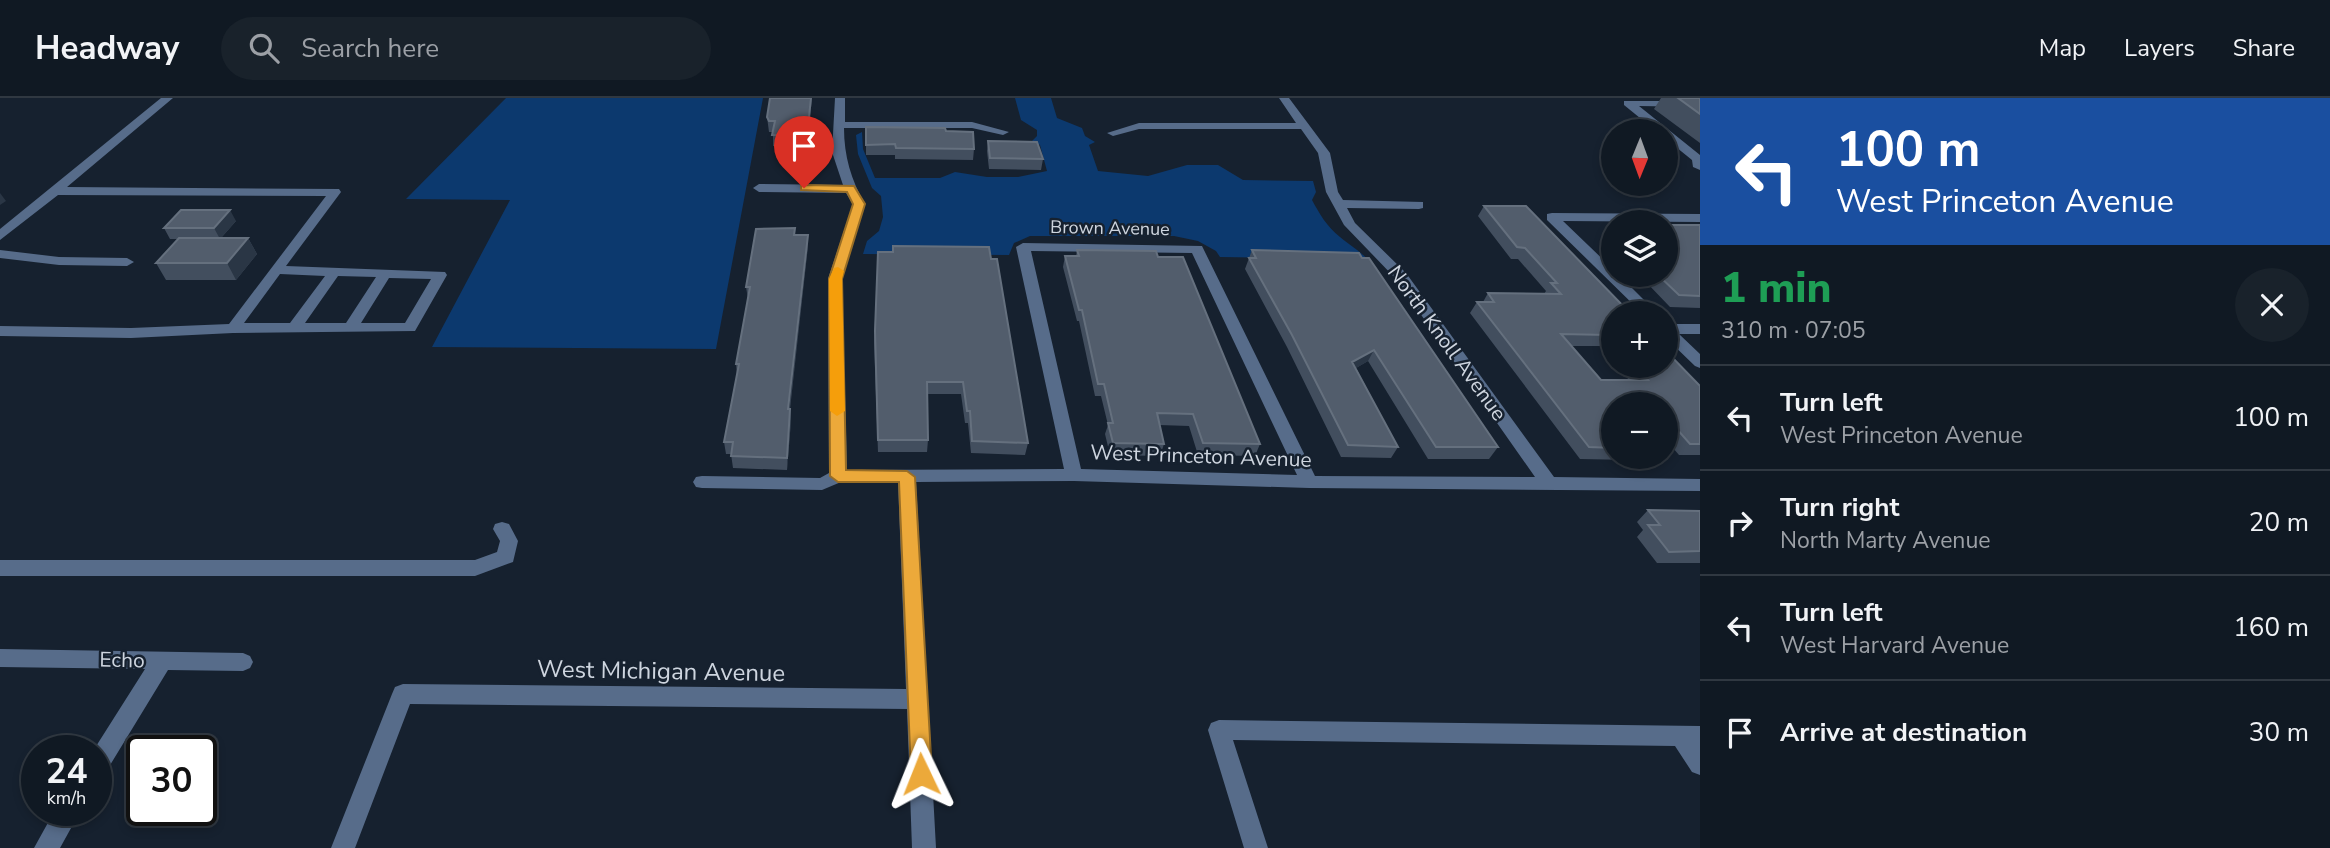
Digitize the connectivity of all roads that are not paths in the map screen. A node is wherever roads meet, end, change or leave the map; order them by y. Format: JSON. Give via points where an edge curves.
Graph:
{"nodes":[{"id":1,"x":168,"y":98,"type":"edge"},
{"id":2,"x":840,"y":98,"type":"edge"},
{"id":3,"x":1284,"y":98,"type":"edge"},
{"id":4,"x":1612,"y":99,"type":"edge"},
{"id":5,"x":1628,"y":103,"type":"junction"},
{"id":6,"x":1700,"y":104,"type":"edge"},
{"id":7,"x":1648,"y":119,"type":"edge"},
{"id":8,"x":840,"y":125,"type":"junction"},
{"id":9,"x":1304,"y":126,"type":"junction"},
{"id":10,"x":1003,"y":132,"type":"dead end"},
{"id":11,"x":1113,"y":133,"type":"dead end"},
{"id":12,"x":1678,"y":143,"type":"edge"},
{"id":13,"x":1700,"y":166,"type":"edge"},
{"id":14,"x":758,"y":188,"type":"dead end"},
{"id":15,"x":850,"y":188,"type":"junction"},
{"id":16,"x":55,"y":191,"type":"junction"},
{"id":17,"x":1338,"y":204,"type":"junction"},
{"id":18,"x":1419,"y":205,"type":"dead end"},
{"id":19,"x":1700,"y":218,"type":"edge"},
{"id":20,"x":0,"y":236,"type":"edge"},
{"id":21,"x":0,"y":254,"type":"edge"},
{"id":22,"x":127,"y":262,"type":"dead end"},
{"id":23,"x":277,"y":270,"type":"junction"},
{"id":24,"x":335,"y":271,"type":"junction"},
{"id":25,"x":386,"y":272,"type":"junction"},
{"id":26,"x":1638,"y":301,"type":"edge"},
{"id":27,"x":233,"y":328,"type":"junction"},
{"id":28,"x":295,"y":329,"type":"junction"},
{"id":29,"x":350,"y":329,"type":"junction"},
{"id":30,"x":1678,"y":329,"type":"edge"},
{"id":31,"x":1700,"y":329,"type":"edge"},
{"id":32,"x":0,"y":331,"type":"edge"},
{"id":33,"x":1678,"y":341,"type":"edge"},
{"id":34,"x":1700,"y":363,"type":"edge"},
{"id":35,"x":1073,"y":475,"type":"junction"},
{"id":36,"x":838,"y":476,"type":"junction"},
{"id":37,"x":907,"y":477,"type":"junction"},
{"id":38,"x":702,"y":482,"type":"dead end"},
{"id":39,"x":1309,"y":482,"type":"junction"},
{"id":40,"x":1548,"y":482,"type":"junction"},
{"id":41,"x":1700,"y":485,"type":"edge"},
{"id":42,"x":502,"y":529,"type":"dead end"},
{"id":43,"x":0,"y":568,"type":"edge"},
{"id":44,"x":0,"y":658,"type":"edge"},
{"id":45,"x":163,"y":660,"type":"junction"},
{"id":46,"x":243,"y":663,"type":"dead end"},
{"id":47,"x":919,"y":699,"type":"junction"},
{"id":48,"x":1690,"y":735,"type":"edge"},
{"id":49,"x":112,"y":741,"type":"edge"},
{"id":50,"x":1700,"y":764,"type":"edge"},
{"id":51,"x":59,"y":826,"type":"edge"},
{"id":52,"x":46,"y":848,"type":"edge"},
{"id":53,"x":343,"y":848,"type":"edge"},
{"id":54,"x":924,"y":848,"type":"edge"},
{"id":55,"x":1256,"y":848,"type":"edge"}],
"edges":[{"from":1,"to":16,"type":"street"},
{"from":2,"to":8,"type":"street"},
{"from":3,"to":9,"type":"street","name":"North Knoll Avenue"},
{"from":4,"to":5,"type":"street"},
{"from":5,"to":6,"type":"street"},
{"from":5,"to":7,"type":"street"},
{"from":8,"to":10,"type":"street","via":[[972,125]]},
{"from":8,"to":15,"type":"street","via":[[838,152]]},
{"from":9,"to":11,"type":"street","via":[[1139,126]]},
{"from":9,"to":17,"type":"street","name":"North Knoll Avenue","via":[[1324,153]]},
{"from":12,"to":13,"type":"street"},
{"from":14,"to":15,"type":"street"},
{"from":15,"to":36,"type":"street","via":[[859,204],[835,279]]},
{"from":16,"to":20,"type":"street"},
{"from":16,"to":23,"type":"street","via":[[335,192]]},
{"from":17,"to":18,"type":"street"},
{"from":17,"to":40,"type":"street","name":"North Knoll Avenue","via":[[1350,225],[1401,275]]},
{"from":19,"to":26,"type":"street","via":[[1552,217]]},
{"from":21,"to":22,"type":"street"},
{"from":23,"to":24,"type":"street"},
{"from":23,"to":27,"type":"street"},
{"from":24,"to":25,"type":"street"},
{"from":24,"to":28,"type":"street"},
{"from":25,"to":29,"type":"street"},
{"from":25,"to":29,"type":"street","via":[[440,275],[410,328]]},
{"from":27,"to":28,"type":"street"},
{"from":27,"to":32,"type":"street"},
{"from":28,"to":29,"type":"street"},
{"from":30,"to":31,"type":"street"},
{"from":33,"to":34,"type":"street"},
{"from":35,"to":37,"type":"street","name":"West Princeton Avenue"},
{"from":35,"to":39,"type":"street","name":"West Princeton Avenue"},
{"from":35,"to":39,"type":"street","name":"Brown Avenue","via":[[1023,247],[1197,248]]},
{"from":36,"to":37,"type":"street","name":"West Princeton Avenue"},
{"from":36,"to":38,"type":"street","name":"West Princeton Avenue","via":[[822,484]]},
{"from":37,"to":47,"type":"street"},
{"from":39,"to":40,"type":"street","name":"West Princeton Avenue"},
{"from":40,"to":41,"type":"street","name":"West Princeton Avenue"},
{"from":42,"to":43,"type":"street","via":[[509,541],[506,557],[475,568]]},
{"from":44,"to":45,"type":"street","name":"Echo"},
{"from":45,"to":46,"type":"street","name":"Echo"},
{"from":45,"to":49,"type":"street"},
{"from":47,"to":53,"type":"street","name":"West Michigan Avenue","via":[[403,694]]},
{"from":47,"to":54,"type":"street"},
{"from":48,"to":50,"type":"street"},
{"from":48,"to":55,"type":"street","via":[[1219,730]]},
{"from":51,"to":52,"type":"street"}]}
